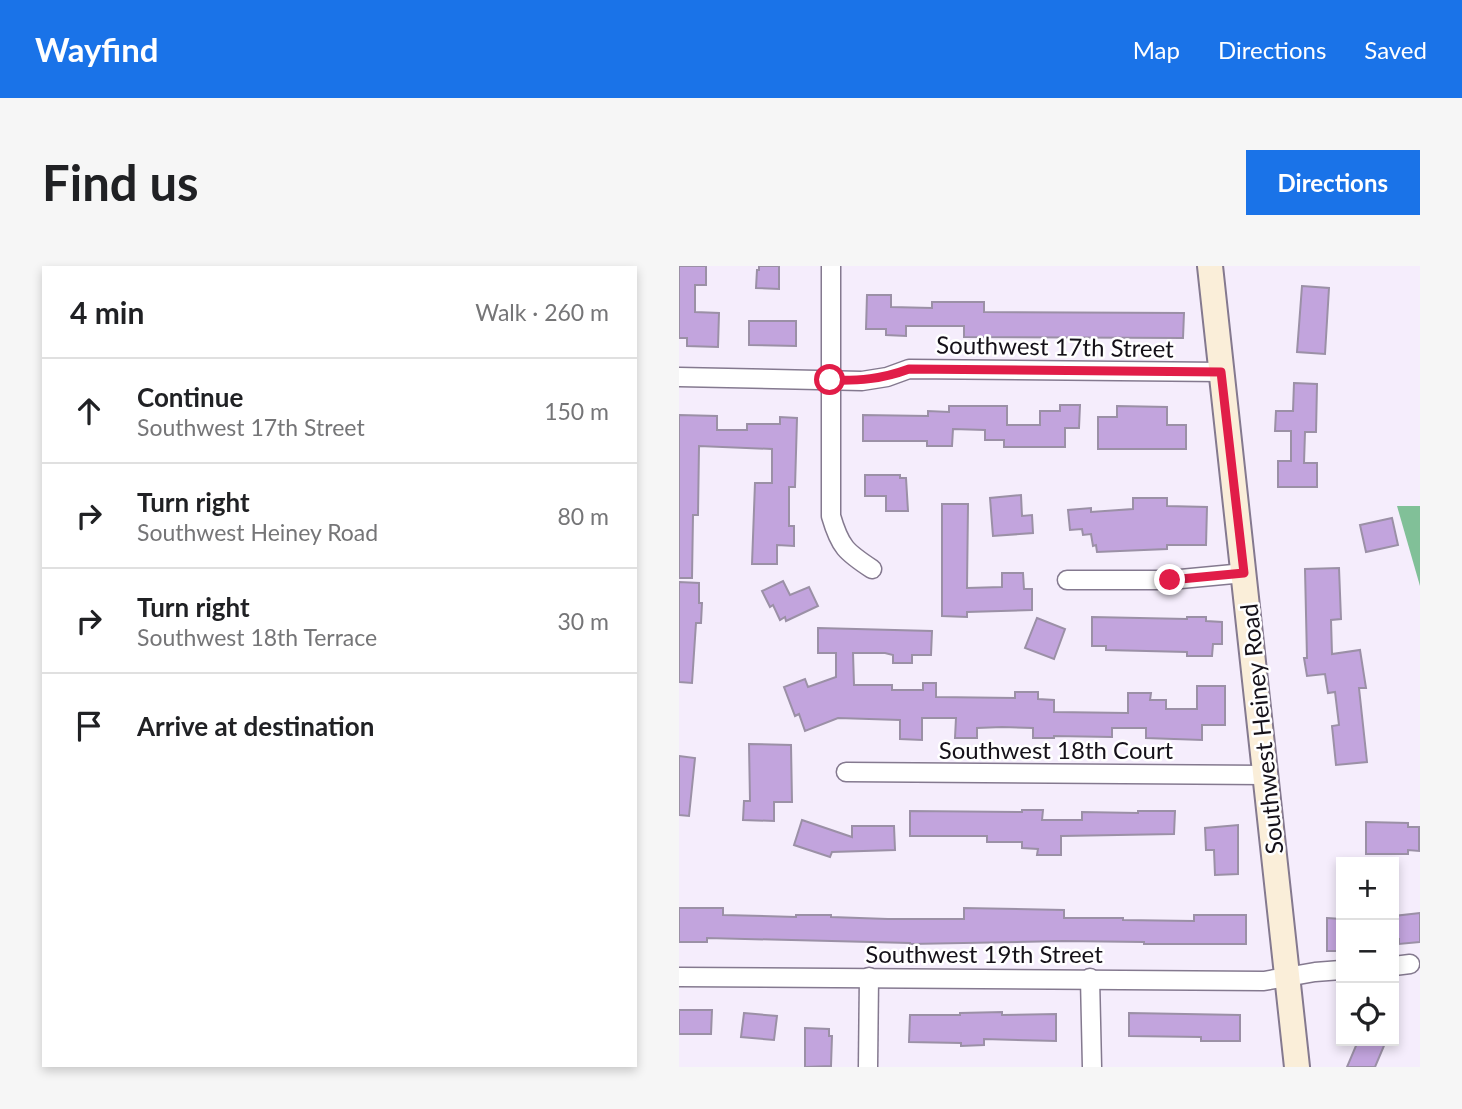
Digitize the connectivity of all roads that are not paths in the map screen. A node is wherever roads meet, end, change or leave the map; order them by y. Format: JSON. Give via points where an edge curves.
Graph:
{"nodes":[{"id":1,"x":831,"y":266,"type":"edge"},
{"id":2,"x":1210,"y":266,"type":"edge"},
{"id":3,"x":1221,"y":372,"type":"junction"},
{"id":4,"x":679,"y":377,"type":"edge"},
{"id":5,"x":830,"y":380,"type":"junction"},
{"id":6,"x":872,"y":569,"type":"dead end"},
{"id":7,"x":1244,"y":573,"type":"junction"},
{"id":8,"x":1067,"y":580,"type":"dead end"},
{"id":9,"x":846,"y":772,"type":"dead end"},
{"id":10,"x":1266,"y":775,"type":"junction"},
{"id":11,"x":1336,"y":971,"type":"edge"},
{"id":12,"x":679,"y":977,"type":"edge"},
{"id":13,"x":869,"y":977,"type":"junction"},
{"id":14,"x":1288,"y":977,"type":"junction"},
{"id":15,"x":1090,"y":978,"type":"junction"},
{"id":16,"x":868,"y":1067,"type":"edge"},
{"id":17,"x":1092,"y":1067,"type":"edge"},
{"id":18,"x":1297,"y":1067,"type":"edge"}],
"edges":[{"from":1,"to":5,"type":"street"},
{"from":2,"to":3,"type":"street","name":"Southwest Heiney Road"},
{"from":3,"to":5,"type":"street","name":"Southwest 17th Street","via":[[909,369],[862,381]]},
{"from":3,"to":7,"type":"street","name":"Southwest Heiney Road"},
{"from":4,"to":5,"type":"street","name":"Southwest 17th Street"},
{"from":5,"to":6,"type":"street","via":[[831,516],[848,553]]},
{"from":7,"to":8,"type":"street","via":[[1170,580]]},
{"from":7,"to":10,"type":"street","name":"Southwest Heiney Road"},
{"from":9,"to":10,"type":"street","name":"Southwest 18th Court"},
{"from":10,"to":14,"type":"street","name":"Southwest Heiney Road"},
{"from":11,"to":14,"type":"street","name":"Southwest 19th Street"},
{"from":12,"to":13,"type":"street","name":"Southwest 19th Street"},
{"from":13,"to":15,"type":"street","name":"Southwest 19th Street"},
{"from":13,"to":16,"type":"street"},
{"from":14,"to":15,"type":"street","name":"Southwest 19th Street","via":[[1264,981]]},
{"from":14,"to":18,"type":"street","name":"Southwest Heiney Road"},
{"from":15,"to":17,"type":"street"}]}
